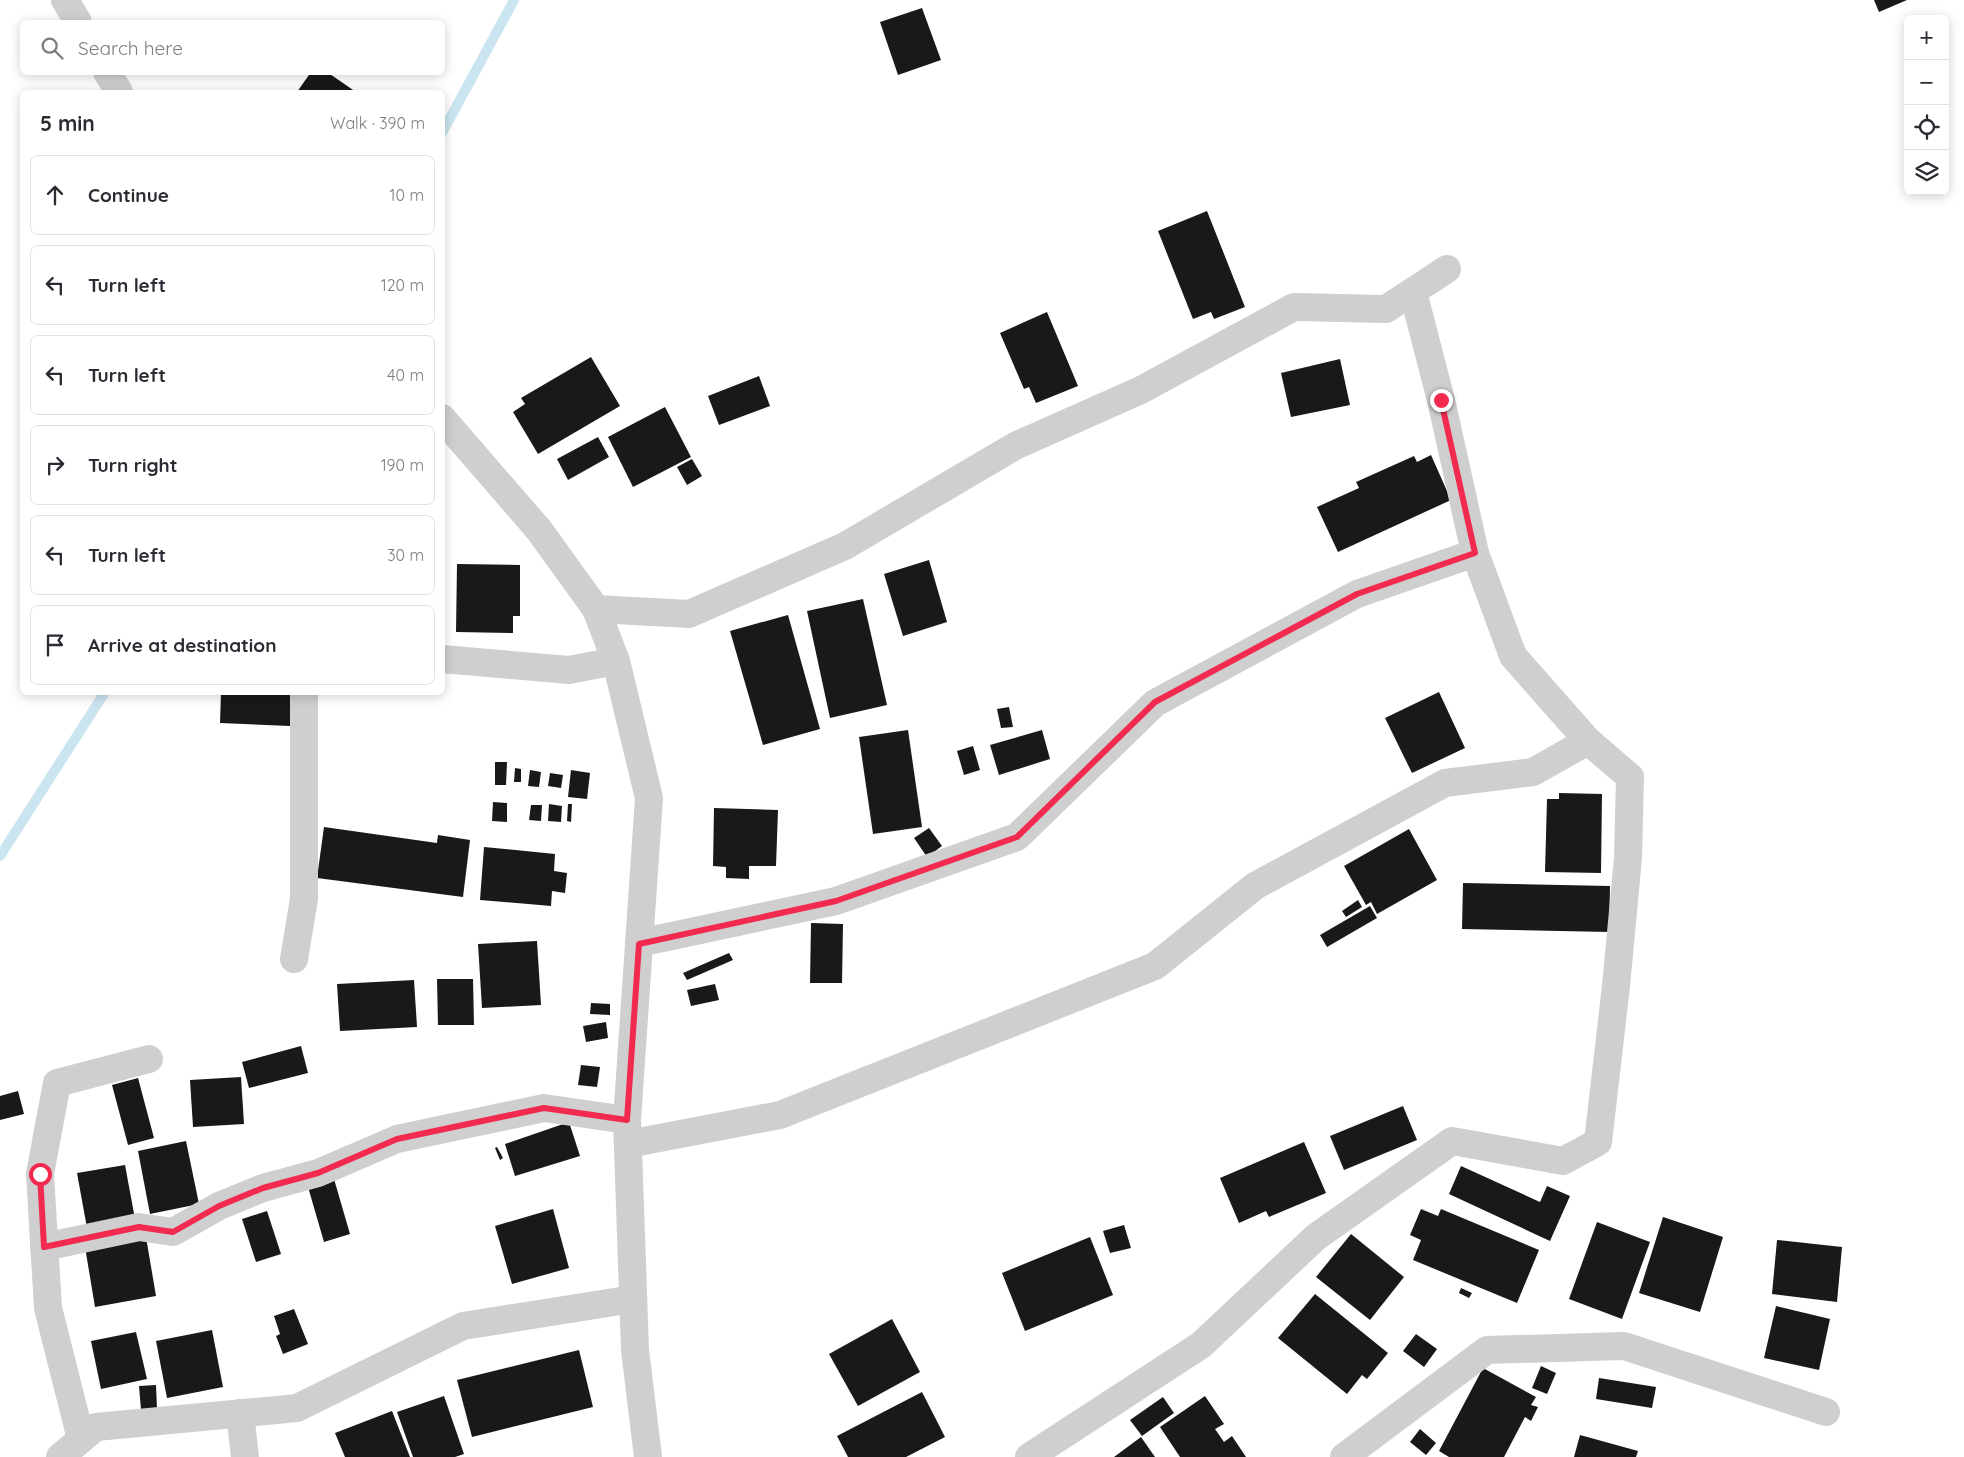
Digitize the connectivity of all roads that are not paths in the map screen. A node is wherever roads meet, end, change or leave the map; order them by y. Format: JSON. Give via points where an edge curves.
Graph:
{"nodes":[{"id":1,"x":65,"y":0,"type":"edge"},
{"id":2,"x":77,"y":20,"type":"edge"},
{"id":3,"x":109,"y":75,"type":"edge"},
{"id":4,"x":118,"y":90,"type":"edge"},
{"id":5,"x":1447,"y":269,"type":"dead end"},
{"id":6,"x":1412,"y":292,"type":"junction"},
{"id":7,"x":445,"y":421,"type":"edge"},
{"id":8,"x":1475,"y":553,"type":"junction"},
{"id":9,"x":596,"y":609,"type":"junction"},
{"id":10,"x":445,"y":659,"type":"edge"},
{"id":11,"x":616,"y":661,"type":"junction"},
{"id":12,"x":304,"y":695,"type":"edge"},
{"id":13,"x":1588,"y":741,"type":"junction"},
{"id":14,"x":639,"y":944,"type":"junction"},
{"id":15,"x":294,"y":959,"type":"dead end"},
{"id":16,"x":149,"y":1059,"type":"dead end"},
{"id":17,"x":627,"y":1132,"type":"junction"},
{"id":18,"x":44,"y":1247,"type":"junction"},
{"id":19,"x":633,"y":1299,"type":"junction"},
{"id":20,"x":1826,"y":1412,"type":"dead end"},
{"id":21,"x":240,"y":1413,"type":"junction"},
{"id":22,"x":82,"y":1439,"type":"junction"},
{"id":23,"x":60,"y":1457,"type":"edge"},
{"id":24,"x":245,"y":1457,"type":"edge"},
{"id":25,"x":648,"y":1457,"type":"edge"},
{"id":26,"x":1028,"y":1457,"type":"edge"},
{"id":27,"x":1344,"y":1457,"type":"edge"}],
"edges":[{"from":1,"to":2,"type":"street"},
{"from":3,"to":4,"type":"street"},
{"from":5,"to":6,"type":"street"},
{"from":6,"to":8,"type":"street","via":[[1441,400]]},
{"from":6,"to":9,"type":"street","via":[[1386,309],[1294,307],[1141,390],[1015,446],[845,546],[689,614]]},
{"from":7,"to":9,"type":"street","via":[[539,530]]},
{"from":8,"to":13,"type":"street","via":[[1513,656]]},
{"from":8,"to":14,"type":"street","via":[[1357,594],[1155,702],[1017,837],[836,901]]},
{"from":9,"to":11,"type":"street"},
{"from":10,"to":11,"type":"street","via":[[569,670]]},
{"from":11,"to":14,"type":"street","via":[[649,798]]},
{"from":12,"to":15,"type":"street","via":[[304,898]]},
{"from":13,"to":17,"type":"street","via":[[1533,772],[1445,783],[1255,886],[1155,966],[780,1115]]},
{"from":13,"to":26,"type":"street","via":[[1630,777],[1628,858],[1598,1142],[1563,1161],[1452,1141],[1316,1237],[1201,1346]]},
{"from":14,"to":17,"type":"street"},
{"from":16,"to":18,"type":"street","via":[[57,1083],[40,1174]]},
{"from":17,"to":18,"type":"street","via":[[544,1108],[397,1139],[318,1173],[263,1188],[219,1206],[173,1232],[139,1227]]},
{"from":17,"to":19,"type":"street"},
{"from":18,"to":22,"type":"street","via":[[48,1308]]},
{"from":19,"to":21,"type":"street","via":[[463,1326],[297,1408]]},
{"from":19,"to":25,"type":"street","via":[[635,1350]]},
{"from":20,"to":27,"type":"street","via":[[1624,1346],[1487,1350]]},
{"from":21,"to":22,"type":"street","via":[[96,1427]]},
{"from":21,"to":24,"type":"street"},
{"from":22,"to":23,"type":"street"}]}
